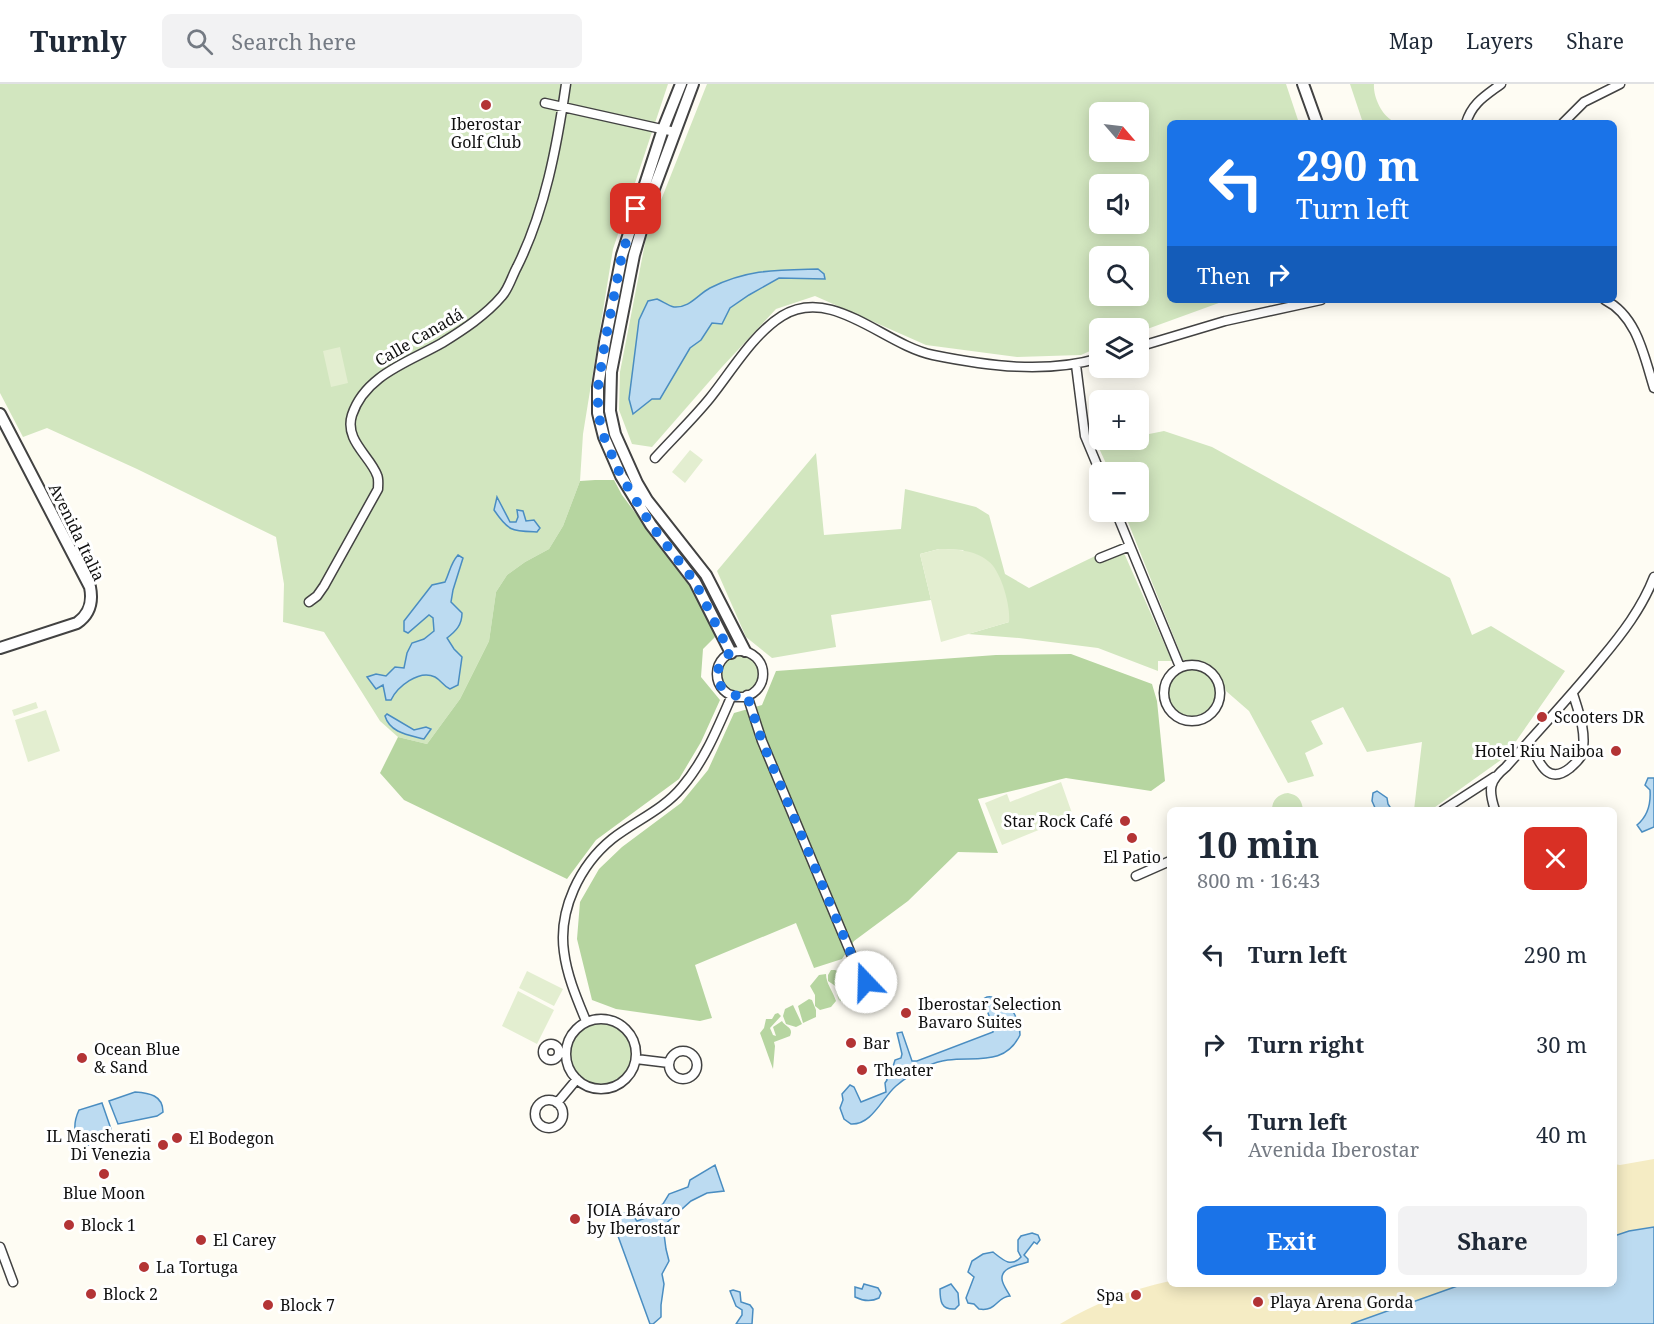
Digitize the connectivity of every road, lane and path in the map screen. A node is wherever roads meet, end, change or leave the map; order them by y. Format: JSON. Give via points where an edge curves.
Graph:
{"nodes":[{"id":1,"x":566,"y":84,"type":"edge"},
{"id":2,"x":681,"y":84,"type":"edge"},
{"id":3,"x":693,"y":84,"type":"edge"},
{"id":4,"x":1303,"y":84,"type":"edge"},
{"id":5,"x":1501,"y":84,"type":"edge"},
{"id":6,"x":1620,"y":84,"type":"edge"},
{"id":7,"x":545,"y":103,"type":"dead end"},
{"id":8,"x":563,"y":107,"type":"junction"},
{"id":9,"x":1316,"y":120,"type":"edge"},
{"id":10,"x":1467,"y":120,"type":"edge"},
{"id":11,"x":1566,"y":120,"type":"edge"},
{"id":12,"x":663,"y":129,"type":"junction"},
{"id":13,"x":675,"y":132,"type":"junction"},
{"id":14,"x":1307,"y":303,"type":"edge"},
{"id":15,"x":1612,"y":303,"type":"edge"},
{"id":16,"x":1149,"y":344,"type":"edge"},
{"id":17,"x":1089,"y":361,"type":"edge"},
{"id":18,"x":1076,"y":365,"type":"junction"},
{"id":19,"x":1654,"y":388,"type":"edge"},
{"id":20,"x":0,"y":414,"type":"edge"},
{"id":21,"x":655,"y":458,"type":"dead end"},
{"id":22,"x":1096,"y":462,"type":"edge"},
{"id":23,"x":1120,"y":522,"type":"edge"},
{"id":24,"x":1130,"y":546,"type":"junction"},
{"id":25,"x":1100,"y":558,"type":"dead end"},
{"id":26,"x":1654,"y":577,"type":"edge"},
{"id":27,"x":309,"y":602,"type":"dead end"},
{"id":28,"x":0,"y":648,"type":"edge"},
{"id":29,"x":745,"y":651,"type":"junction"},
{"id":30,"x":730,"y":653,"type":"junction"},
{"id":31,"x":1180,"y":667,"type":"junction"},
{"id":32,"x":1573,"y":694,"type":"junction"},
{"id":33,"x":732,"y":695,"type":"junction"},
{"id":34,"x":747,"y":695,"type":"junction"},
{"id":35,"x":1529,"y":742,"type":"junction"},
{"id":36,"x":1495,"y":776,"type":"junction"},
{"id":37,"x":1448,"y":807,"type":"edge"},
{"id":38,"x":1494,"y":807,"type":"edge"},
{"id":39,"x":1167,"y":862,"type":"edge"},
{"id":40,"x":1136,"y":876,"type":"dead end"},
{"id":41,"x":854,"y":961,"type":"dead end"},
{"id":42,"x":586,"y":1021,"type":"junction"},
{"id":43,"x":636,"y":1059,"type":"junction"},
{"id":44,"x":669,"y":1063,"type":"dead end"},
{"id":45,"x":577,"y":1079,"type":"junction"},
{"id":46,"x":557,"y":1103,"type":"dead end"},
{"id":47,"x":0,"y":1247,"type":"edge"},
{"id":48,"x":13,"y":1282,"type":"dead end"}],
"edges":[{"from":1,"to":8,"type":"street","name":"Calle Canadá"},
{"from":2,"to":12,"type":"street"},
{"from":3,"to":13,"type":"street"},
{"from":4,"to":9,"type":"street"},
{"from":5,"to":10,"type":"street","via":[[1470,110]]},
{"from":6,"to":11,"type":"street","via":[[1584,102]]},
{"from":7,"to":8,"type":"street"},
{"from":8,"to":12,"type":"street"},
{"from":8,"to":27,"type":"street","name":"Calle Canadá","via":[[543,201],[503,295],[475,322],[376,380],[359,400],[351,416],[351,433],[378,475],[378,489],[324,586]]},
{"from":12,"to":13,"type":"street"},
{"from":12,"to":30,"type":"street","via":[[622,255],[598,387],[598,413],[621,476],[651,525],[695,582]]},
{"from":13,"to":29,"type":"street","via":[[634,255],[611,372],[610,411],[615,434],[637,483],[706,574]]},
{"from":14,"to":16,"type":"street"},
{"from":15,"to":19,"type":"street","via":[[1635,328]]},
{"from":17,"to":18,"type":"street"},
{"from":18,"to":21,"type":"street","via":[[1031,368],[931,355],[835,310],[816,306],[795,309],[766,329]]},
{"from":18,"to":22,"type":"street","via":[[1085,436]]},
{"from":20,"to":28,"type":"street","name":"Avenida Italia","via":[[92,595],[87,614],[77,623]]},
{"from":23,"to":24,"type":"street"},
{"from":24,"to":25,"type":"street"},
{"from":24,"to":31,"type":"street"},
{"from":26,"to":32,"type":"street","via":[[1620,636]]},
{"from":29,"to":30,"type":"street"},
{"from":29,"to":34,"type":"street","via":[[757,658],[763,672],[759,686]]},
{"from":30,"to":33,"type":"street","via":[[720,663],[718,678],[720,686]]},
{"from":31,"to":31,"type":"street","via":[[1166,683],[1165,699],[1180,718],[1198,720],[1214,710],[1218,702],[1216,677],[1196,665]]},
{"from":32,"to":35,"type":"street"},
{"from":32,"to":35,"type":"street","via":[[1582,726],[1580,758],[1559,774],[1550,773]]},
{"from":33,"to":34,"type":"street"},
{"from":33,"to":42,"type":"street","via":[[700,762],[681,789],[656,811],[612,839],[573,886],[563,951]]},
{"from":34,"to":41,"type":"street","via":[[762,741]]},
{"from":35,"to":36,"type":"street"},
{"from":36,"to":37,"type":"street"},
{"from":36,"to":38,"type":"street","via":[[1490,796]]},
{"from":39,"to":40,"type":"street"},
{"from":42,"to":43,"type":"street","via":[[603,1018],[624,1027],[632,1036]]},
{"from":42,"to":45,"type":"street","via":[[573,1032],[562,1052]]},
{"from":43,"to":44,"type":"street"},
{"from":43,"to":45,"type":"street","via":[[632,1071],[614,1086],[591,1088]]},
{"from":45,"to":46,"type":"street"},
{"from":47,"to":48,"type":"street"}]}
